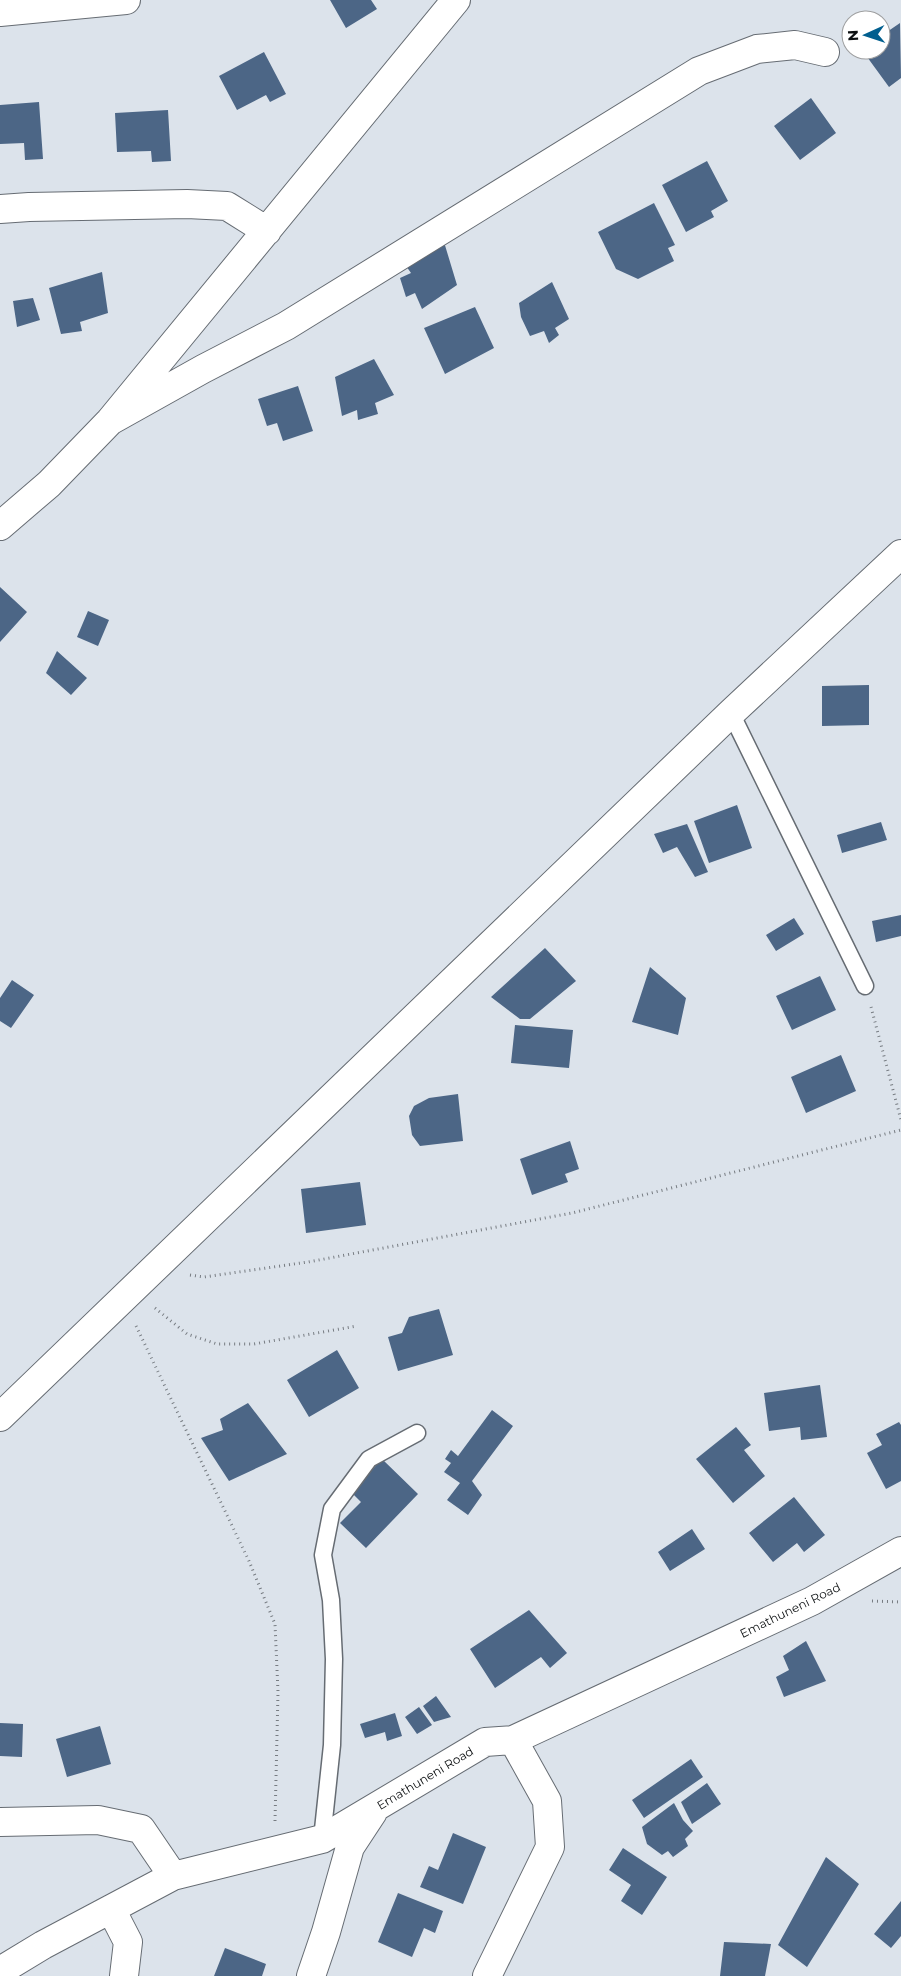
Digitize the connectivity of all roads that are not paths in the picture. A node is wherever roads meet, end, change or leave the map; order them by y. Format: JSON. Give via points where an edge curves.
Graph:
{"nodes":[{"id":1,"x":126,"y":0,"type":"edge"},
{"id":2,"x":456,"y":0,"type":"edge"},
{"id":3,"x":0,"y":12,"type":"edge"},
{"id":4,"x":825,"y":52,"type":"dead end"},
{"id":5,"x":0,"y":209,"type":"edge"},
{"id":6,"x":267,"y":230,"type":"junction"},
{"id":7,"x":110,"y":421,"type":"junction"},
{"id":8,"x":0,"y":526,"type":"edge"},
{"id":9,"x":901,"y":554,"type":"edge"},
{"id":10,"x":731,"y":714,"type":"junction"},
{"id":11,"x":865,"y":986,"type":"road end"},
{"id":12,"x":0,"y":1417,"type":"edge"},
{"id":13,"x":417,"y":1433,"type":"dead end"},
{"id":14,"x":901,"y":1551,"type":"edge"},
{"id":15,"x":512,"y":1740,"type":"junction"},
{"id":16,"x":375,"y":1808,"type":"junction"},
{"id":17,"x":0,"y":1822,"type":"edge"},
{"id":18,"x":322,"y":1839,"type":"junction"},
{"id":19,"x":173,"y":1876,"type":"junction"},
{"id":20,"x":111,"y":1908,"type":"junction"},
{"id":21,"x":0,"y":1971,"type":"edge"},
{"id":22,"x":124,"y":1976,"type":"edge"},
{"id":23,"x":311,"y":1976,"type":"edge"},
{"id":24,"x":487,"y":1976,"type":"edge"}],
"edges":[{"from":1,"to":3,"type":"street"},
{"from":2,"to":6,"type":"street"},
{"from":4,"to":7,"type":"street","via":[[795,45],[757,49],[699,72],[286,326]]},
{"from":5,"to":6,"type":"street","via":[[187,204],[227,206]]},
{"from":6,"to":7,"type":"street"},
{"from":7,"to":8,"type":"street","via":[[49,484]]},
{"from":9,"to":10,"type":"street"},
{"from":10,"to":11,"type":"lane"},
{"from":10,"to":12,"type":"street"},
{"from":13,"to":18,"type":"lane","via":[[370,1459],[332,1509],[323,1555],[332,1610],[334,1659],[332,1745]]},
{"from":14,"to":15,"type":"street","name":"Emathuneni Road","via":[[812,1601]]},
{"from":15,"to":16,"type":"street","name":"Emathuneni Road","via":[[485,1742]]},
{"from":15,"to":24,"type":"street","via":[[547,1801],[550,1846]]},
{"from":16,"to":18,"type":"street","name":"Emathuneni Road"},
{"from":16,"to":23,"type":"street","via":[[350,1847]]},
{"from":17,"to":19,"type":"street","via":[[98,1820],[141,1829]]},
{"from":18,"to":19,"type":"street","name":"Emathuneni Road"},
{"from":19,"to":20,"type":"street","name":"Emathuneni Road"},
{"from":20,"to":21,"type":"street","name":"Emathuneni Road"},
{"from":20,"to":22,"type":"street","via":[[128,1942]]}]}
